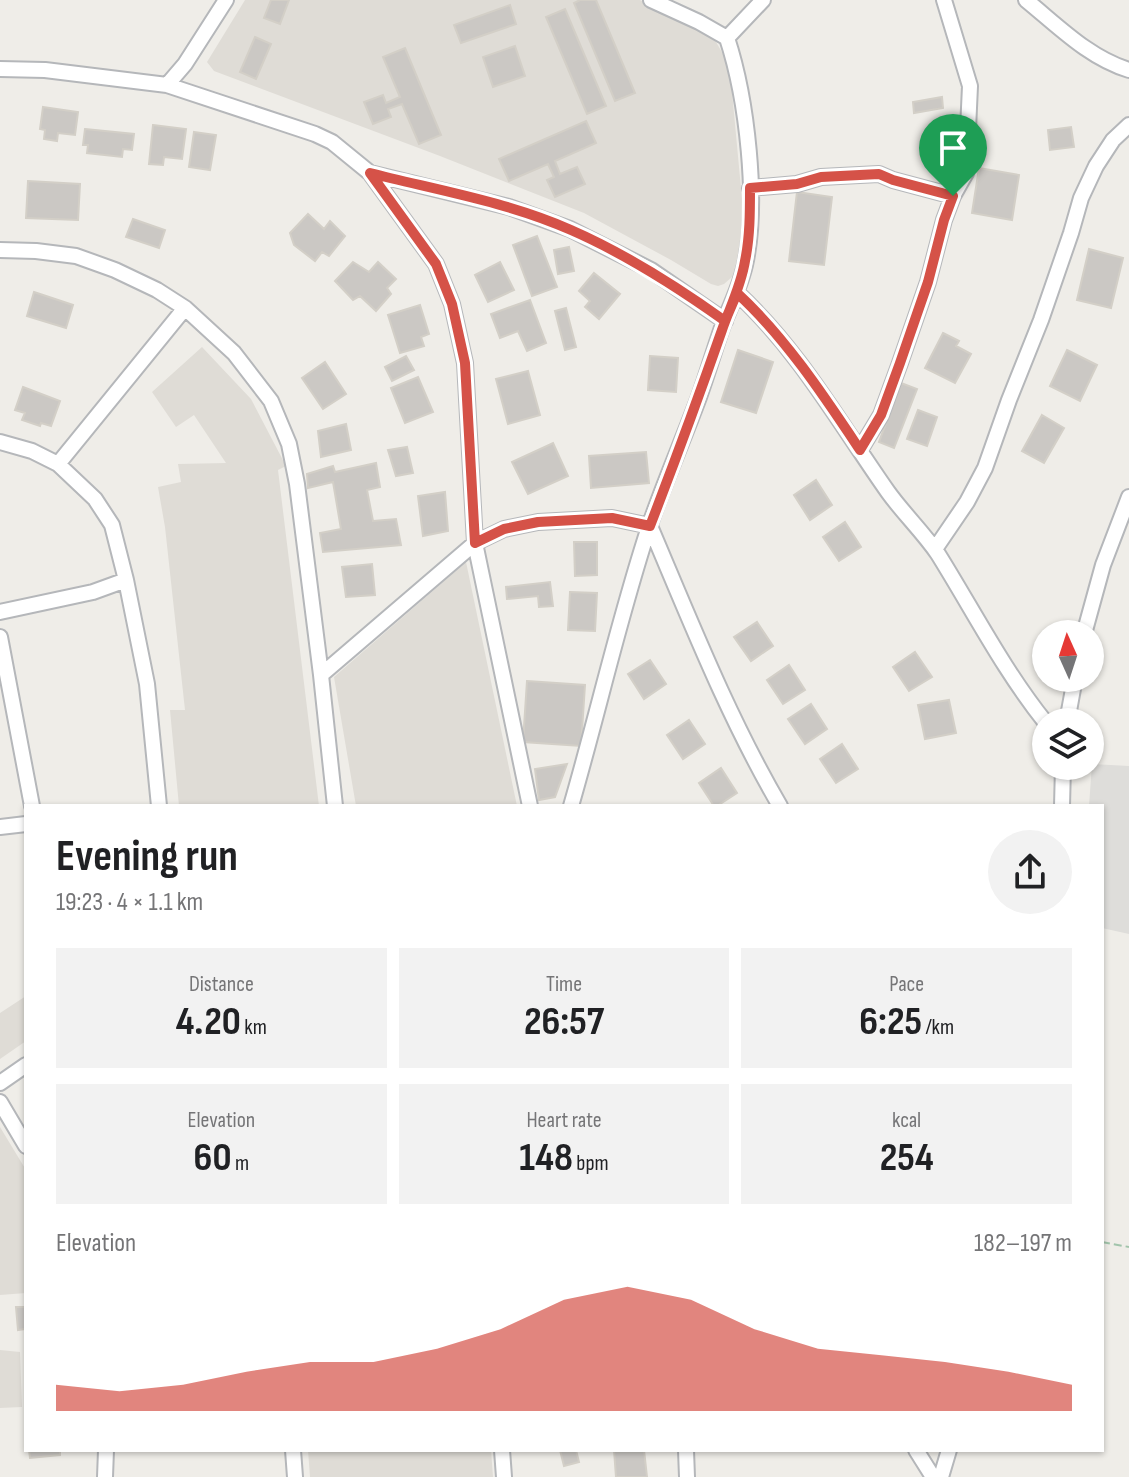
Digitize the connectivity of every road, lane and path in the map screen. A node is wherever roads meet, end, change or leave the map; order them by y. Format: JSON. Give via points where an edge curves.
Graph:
{"nodes":[{"id":1,"x":226,"y":0,"type":"edge"},
{"id":2,"x":651,"y":0,"type":"edge"},
{"id":3,"x":763,"y":0,"type":"edge"},
{"id":4,"x":944,"y":0,"type":"edge"},
{"id":5,"x":1026,"y":0,"type":"edge"},
{"id":6,"x":727,"y":38,"type":"junction"},
{"id":7,"x":0,"y":69,"type":"edge"},
{"id":8,"x":1129,"y":70,"type":"edge"},
{"id":9,"x":167,"y":85,"type":"junction"},
{"id":10,"x":1129,"y":125,"type":"edge"},
{"id":11,"x":370,"y":173,"type":"junction"},
{"id":12,"x":750,"y":188,"type":"junction"},
{"id":13,"x":953,"y":196,"type":"junction"},
{"id":14,"x":0,"y":250,"type":"edge"},
{"id":15,"x":737,"y":293,"type":"junction"},
{"id":16,"x":185,"y":308,"type":"junction"},
{"id":17,"x":725,"y":321,"type":"junction"},
{"id":18,"x":0,"y":442,"type":"edge"},
{"id":19,"x":860,"y":450,"type":"junction"},
{"id":20,"x":58,"y":464,"type":"junction"},
{"id":21,"x":1129,"y":497,"type":"edge"},
{"id":22,"x":650,"y":526,"type":"junction"},
{"id":23,"x":475,"y":543,"type":"junction"},
{"id":24,"x":935,"y":549,"type":"junction"},
{"id":25,"x":126,"y":580,"type":"junction"},
{"id":26,"x":0,"y":612,"type":"edge"},
{"id":27,"x":1088,"y":620,"type":"edge"},
{"id":28,"x":0,"y":637,"type":"edge"},
{"id":29,"x":321,"y":675,"type":"junction"},
{"id":30,"x":1034,"y":708,"type":"edge"},
{"id":31,"x":1063,"y":780,"type":"edge"},
{"id":32,"x":32,"y":804,"type":"edge"},
{"id":33,"x":159,"y":804,"type":"edge"},
{"id":34,"x":335,"y":804,"type":"edge"},
{"id":35,"x":530,"y":804,"type":"edge"},
{"id":36,"x":572,"y":804,"type":"edge"},
{"id":37,"x":779,"y":804,"type":"edge"},
{"id":38,"x":1062,"y":804,"type":"edge"},
{"id":39,"x":24,"y":824,"type":"edge"},
{"id":40,"x":0,"y":827,"type":"edge"},
{"id":41,"x":24,"y":1066,"type":"edge"},
{"id":42,"x":0,"y":1083,"type":"edge"},
{"id":43,"x":0,"y":1102,"type":"edge"},
{"id":44,"x":24,"y":1143,"type":"edge"},
{"id":45,"x":1104,"y":1242,"type":"edge"},
{"id":46,"x":1129,"y":1247,"type":"edge"},
{"id":47,"x":106,"y":1452,"type":"edge"},
{"id":48,"x":293,"y":1452,"type":"edge"},
{"id":49,"x":502,"y":1452,"type":"edge"},
{"id":50,"x":686,"y":1452,"type":"edge"},
{"id":51,"x":917,"y":1452,"type":"edge"},
{"id":52,"x":948,"y":1452,"type":"edge"},
{"id":53,"x":105,"y":1477,"type":"edge"},
{"id":54,"x":295,"y":1477,"type":"edge"},
{"id":55,"x":504,"y":1477,"type":"edge"},
{"id":56,"x":687,"y":1477,"type":"edge"},
{"id":57,"x":933,"y":1477,"type":"edge"},
{"id":58,"x":941,"y":1477,"type":"edge"}],
"edges":[{"from":1,"to":9,"type":"street"},
{"from":2,"to":6,"type":"street"},
{"from":3,"to":6,"type":"street"},
{"from":4,"to":13,"type":"street","via":[[970,86],[966,173]]},
{"from":5,"to":8,"type":"street","via":[[1088,50]]},
{"from":6,"to":12,"type":"street","via":[[741,95]]},
{"from":7,"to":9,"type":"street"},
{"from":9,"to":11,"type":"street","via":[[315,134]]},
{"from":10,"to":24,"type":"street","via":[[1113,140],[1081,198],[985,468]]},
{"from":11,"to":17,"type":"street","via":[[509,207],[570,229],[651,270]]},
{"from":11,"to":23,"type":"street","via":[[436,264],[452,304],[465,363]]},
{"from":12,"to":13,"type":"street","via":[[879,174]]},
{"from":12,"to":15,"type":"street","via":[[747,251]]},
{"from":13,"to":19,"type":"street","via":[[881,415]]},
{"from":14,"to":16,"type":"street","via":[[76,256],[157,290]]},
{"from":15,"to":17,"type":"street"},
{"from":15,"to":19,"type":"street","via":[[761,315]]},
{"from":16,"to":20,"type":"street"},
{"from":16,"to":29,"type":"street","via":[[234,353],[271,401],[289,444]]},
{"from":17,"to":22,"type":"street"},
{"from":18,"to":20,"type":"street"},
{"from":19,"to":24,"type":"street"},
{"from":20,"to":25,"type":"street","via":[[95,499],[112,525]]},
{"from":21,"to":27,"type":"street"},
{"from":22,"to":23,"type":"street","via":[[612,518],[538,522],[504,529]]},
{"from":22,"to":36,"type":"street"},
{"from":22,"to":37,"type":"street","via":[[712,671]]},
{"from":23,"to":29,"type":"street"},
{"from":23,"to":35,"type":"street"},
{"from":24,"to":30,"type":"street"},
{"from":25,"to":26,"type":"street"},
{"from":25,"to":33,"type":"street","via":[[147,684]]},
{"from":28,"to":32,"type":"street"},
{"from":29,"to":34,"type":"street"},
{"from":31,"to":38,"type":"street"},
{"from":39,"to":40,"type":"street"},
{"from":41,"to":42,"type":"street"},
{"from":43,"to":44,"type":"street"},
{"from":45,"to":46,"type":"path"},
{"from":47,"to":53,"type":"street"},
{"from":48,"to":54,"type":"street"},
{"from":49,"to":55,"type":"street"},
{"from":50,"to":56,"type":"street"},
{"from":51,"to":57,"type":"street"},
{"from":52,"to":58,"type":"street"}]}
